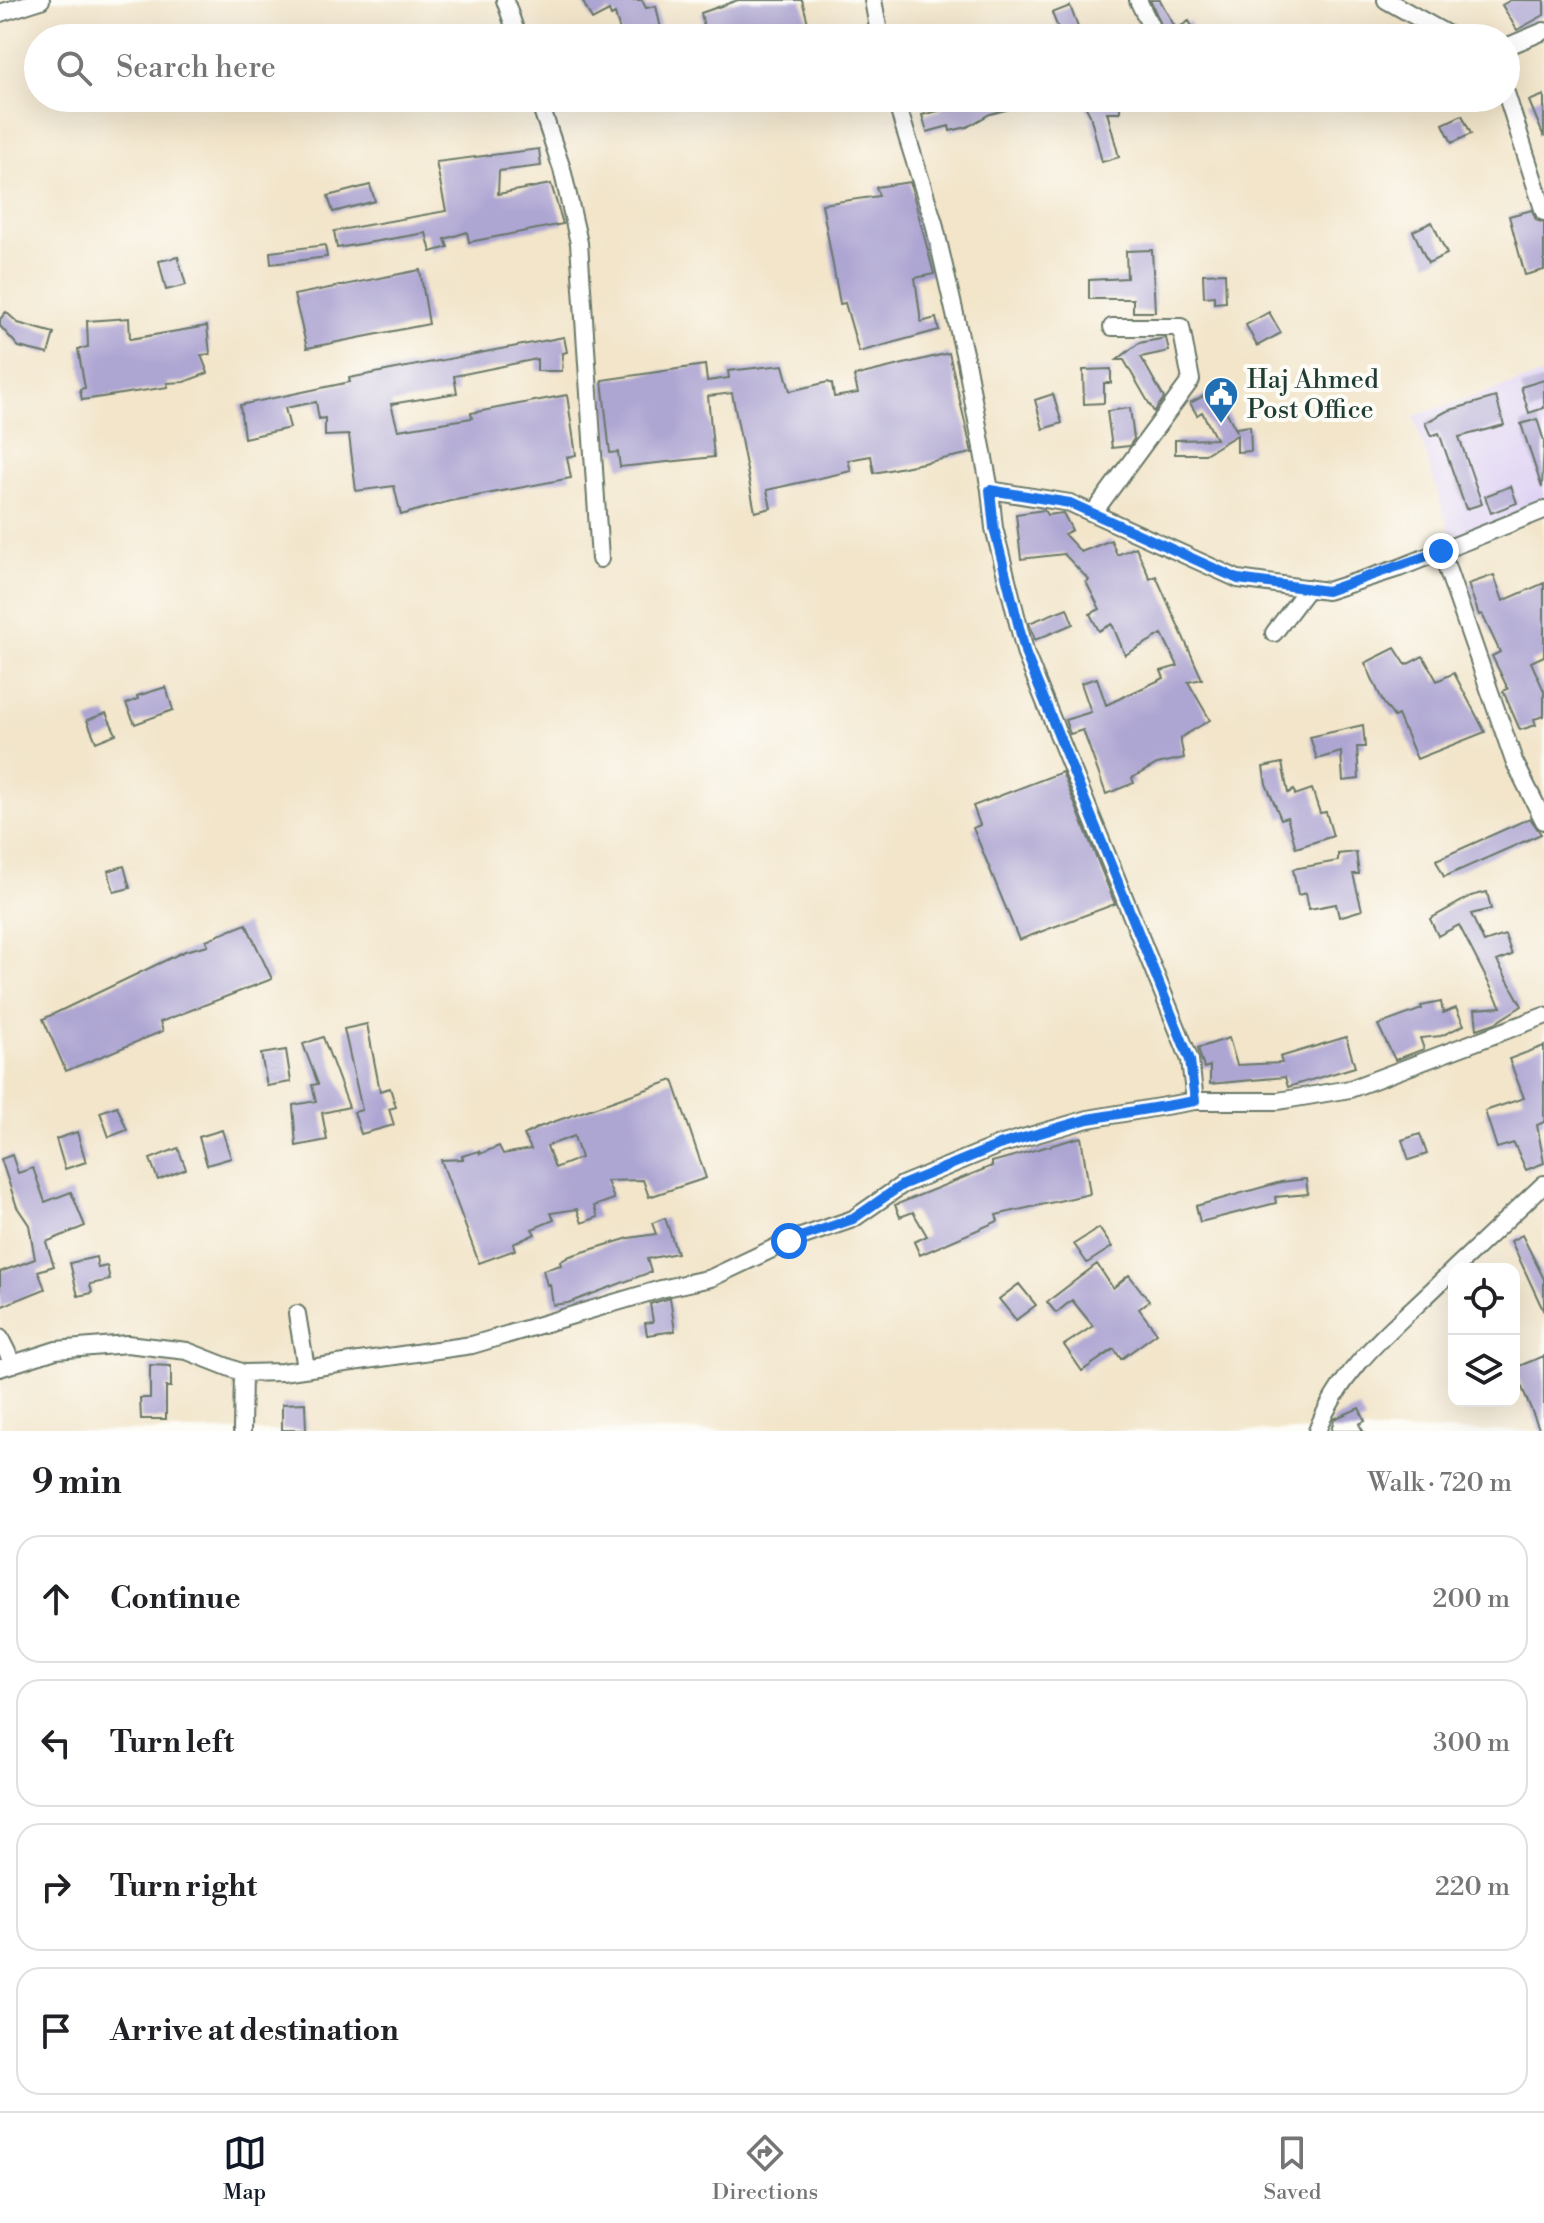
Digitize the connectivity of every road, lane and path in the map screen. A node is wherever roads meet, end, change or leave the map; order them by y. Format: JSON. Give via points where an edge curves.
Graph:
{"nodes":[{"id":1,"x":41,"y":0,"type":"edge"},
{"id":2,"x":505,"y":0,"type":"edge"},
{"id":3,"x":873,"y":0,"type":"edge"},
{"id":4,"x":1138,"y":0,"type":"edge"},
{"id":5,"x":1386,"y":0,"type":"edge"},
{"id":6,"x":0,"y":13,"type":"edge"},
{"id":7,"x":513,"y":24,"type":"edge"},
{"id":8,"x":877,"y":24,"type":"edge"},
{"id":9,"x":1149,"y":24,"type":"edge"},
{"id":10,"x":1429,"y":24,"type":"edge"},
{"id":11,"x":1544,"y":31,"type":"edge"},
{"id":12,"x":1520,"y":41,"type":"edge"},
{"id":13,"x":543,"y":112,"type":"edge"},
{"id":14,"x":899,"y":112,"type":"edge"},
{"id":15,"x":1511,"y":112,"type":"edge"},
{"id":16,"x":1544,"y":212,"type":"edge"},
{"id":17,"x":1112,"y":327,"type":"dead end"},
{"id":18,"x":990,"y":490,"type":"junction"},
{"id":19,"x":1544,"y":510,"type":"edge"},
{"id":20,"x":1094,"y":512,"type":"junction"},
{"id":21,"x":1441,"y":551,"type":"junction"},
{"id":22,"x":600,"y":559,"type":"dead end"},
{"id":23,"x":1308,"y":588,"type":"junction"},
{"id":24,"x":1274,"y":633,"type":"dead end"},
{"id":25,"x":1544,"y":821,"type":"edge"},
{"id":26,"x":1544,"y":1016,"type":"edge"},
{"id":27,"x":1195,"y":1101,"type":"junction"},
{"id":28,"x":1544,"y":1184,"type":"edge"},
{"id":29,"x":1460,"y":1263,"type":"edge"},
{"id":30,"x":1448,"y":1275,"type":"edge"},
{"id":31,"x":297,"y":1314,"type":"dead end"},
{"id":32,"x":0,"y":1338,"type":"edge"},
{"id":33,"x":6,"y":1366,"type":"edge"},
{"id":34,"x":306,"y":1368,"type":"junction"},
{"id":35,"x":243,"y":1373,"type":"junction"},
{"id":36,"x":242,"y":1431,"type":"edge"},
{"id":37,"x":1317,"y":1431,"type":"edge"}],
"edges":[{"from":1,"to":6,"type":"street"},
{"from":2,"to":7,"type":"street"},
{"from":3,"to":8,"type":"street"},
{"from":4,"to":9,"type":"street"},
{"from":5,"to":10,"type":"street"},
{"from":11,"to":12,"type":"street"},
{"from":13,"to":22,"type":"street","via":[[579,243]]},
{"from":14,"to":18,"type":"street","via":[[934,223]]},
{"from":15,"to":16,"type":"street"},
{"from":17,"to":20,"type":"street","via":[[1181,327],[1191,380]]},
{"from":18,"to":20,"type":"street"},
{"from":18,"to":27,"type":"street","via":[[994,528],[1026,655],[1190,1060]]},
{"from":19,"to":21,"type":"street"},
{"from":20,"to":23,"type":"street","via":[[1238,579]]},
{"from":21,"to":23,"type":"street","via":[[1327,591]]},
{"from":21,"to":25,"type":"street","via":[[1514,761]]},
{"from":23,"to":24,"type":"street"},
{"from":26,"to":27,"type":"street","via":[[1350,1089],[1278,1101]]},
{"from":27,"to":34,"type":"street","via":[[1088,1119],[999,1145],[902,1185],[853,1219],[789,1241],[711,1278],[472,1345]]},
{"from":28,"to":29,"type":"street"},
{"from":30,"to":37,"type":"street","via":[[1357,1361]]},
{"from":31,"to":34,"type":"street"},
{"from":32,"to":33,"type":"street"},
{"from":33,"to":35,"type":"street","via":[[56,1350],[127,1344],[187,1351]]},
{"from":34,"to":35,"type":"street"},
{"from":35,"to":36,"type":"street"}]}
